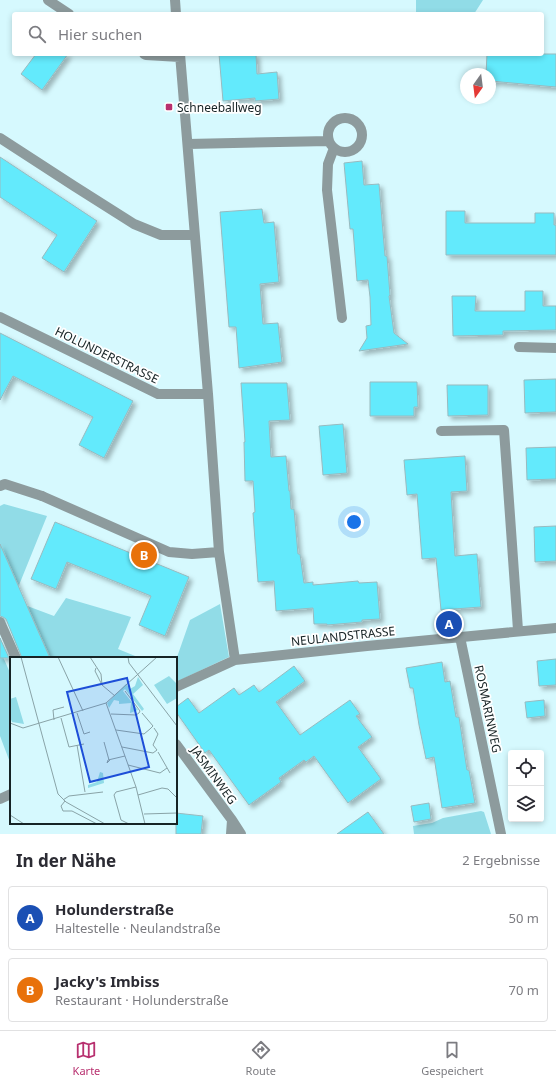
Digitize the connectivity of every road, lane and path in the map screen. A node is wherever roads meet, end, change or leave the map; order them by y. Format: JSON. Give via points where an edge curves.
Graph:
{"nodes":[{"id":1,"x":48,"y":0,"type":"edge"},
{"id":2,"x":175,"y":0,"type":"edge"},
{"id":3,"x":66,"y":12,"type":"edge"},
{"id":4,"x":176,"y":12,"type":"edge"},
{"id":5,"x":180,"y":56,"type":"edge"},
{"id":6,"x":0,"y":138,"type":"edge"},
{"id":7,"x":188,"y":144,"type":"junction"},
{"id":8,"x":194,"y":235,"type":"junction"},
{"id":9,"x":0,"y":317,"type":"edge"},
{"id":10,"x":342,"y":318,"type":"dead end"},
{"id":11,"x":519,"y":347,"type":"dead end"},
{"id":12,"x":556,"y":348,"type":"edge"},
{"id":13,"x":208,"y":394,"type":"junction"},
{"id":14,"x":441,"y":431,"type":"dead end"},
{"id":15,"x":0,"y":486,"type":"edge"},
{"id":16,"x":218,"y":552,"type":"junction"},
{"id":17,"x":0,"y":622,"type":"edge"},
{"id":18,"x":556,"y":628,"type":"edge"},
{"id":19,"x":518,"y":630,"type":"junction"},
{"id":20,"x":460,"y":637,"type":"junction"},
{"id":21,"x":16,"y":657,"type":"edge"},
{"id":22,"x":235,"y":660,"type":"junction"},
{"id":23,"x":177,"y":687,"type":"edge"},
{"id":24,"x":177,"y":745,"type":"edge"},
{"id":25,"x":10,"y":794,"type":"edge"},
{"id":26,"x":0,"y":799,"type":"edge"},
{"id":27,"x":232,"y":820,"type":"junction"},
{"id":28,"x":230,"y":834,"type":"edge"},
{"id":29,"x":241,"y":834,"type":"edge"},
{"id":30,"x":501,"y":834,"type":"edge"}],
"edges":[{"from":1,"to":3,"type":"street"},
{"from":2,"to":4,"type":"street"},
{"from":5,"to":7,"type":"street"},
{"from":6,"to":8,"type":"street","via":[[134,224],[161,235]]},
{"from":7,"to":8,"type":"street"},
{"from":7,"to":10,"type":"street","via":[[331,144],[328,190]]},
{"from":8,"to":13,"type":"street"},
{"from":9,"to":13,"type":"street","name":"HOLUNDERSTRASSE","via":[[158,394]]},
{"from":11,"to":12,"type":"street"},
{"from":13,"to":16,"type":"street"},
{"from":14,"to":19,"type":"street","via":[[504,430]]},
{"from":15,"to":16,"type":"street","via":[[5,484],[42,496],[169,552]]},
{"from":16,"to":22,"type":"street"},
{"from":17,"to":21,"type":"street"},
{"from":18,"to":19,"type":"street","name":"NEULANDSTRASSE"},
{"from":19,"to":20,"type":"street","name":"NEULANDSTRASSE"},
{"from":20,"to":22,"type":"street","name":"NEULANDSTRASSE"},
{"from":20,"to":30,"type":"street","name":"ROSMARINWEG"},
{"from":22,"to":23,"type":"street","name":"NEULANDSTRASSE"},
{"from":24,"to":27,"type":"street","name":"JASMINWEG"},
{"from":25,"to":26,"type":"street"},
{"from":27,"to":28,"type":"street","name":"JASMINWEG"},
{"from":27,"to":29,"type":"street","name":"JASMINWEG"}]}
